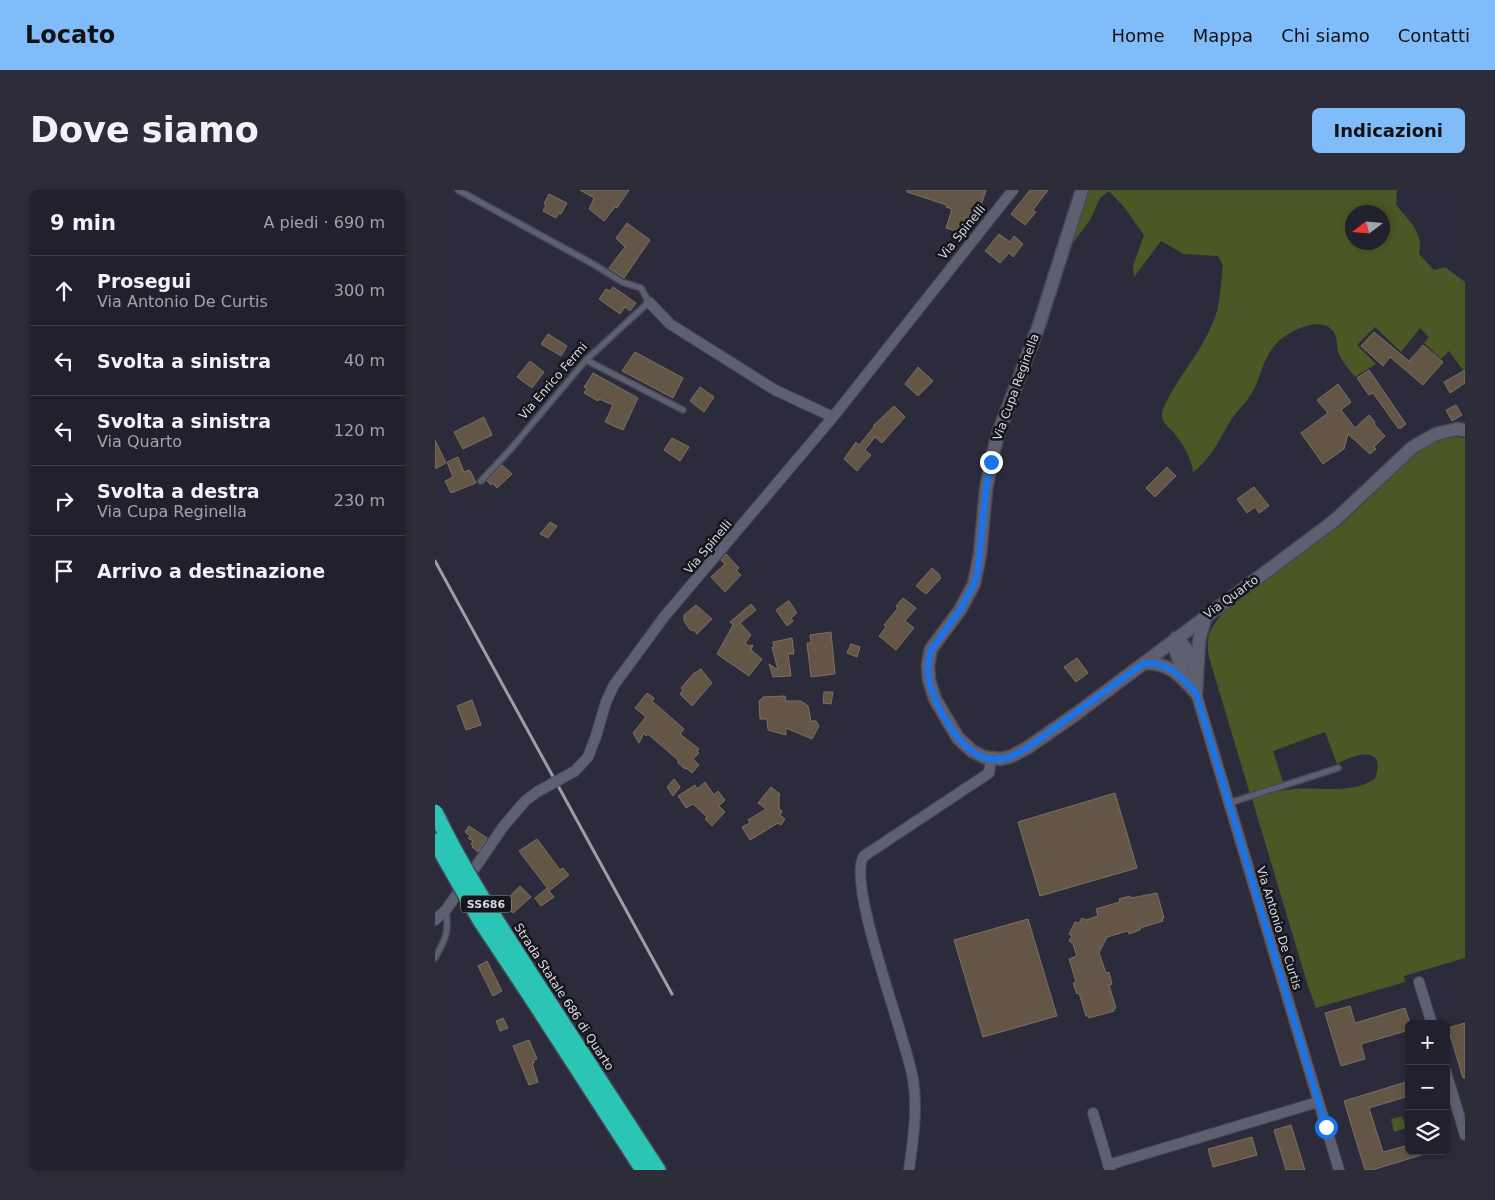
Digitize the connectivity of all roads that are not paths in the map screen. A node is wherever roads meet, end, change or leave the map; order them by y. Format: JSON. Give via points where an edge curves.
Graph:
{"nodes":[{"id":1,"x":458,"y":190,"type":"edge"},
{"id":2,"x":1013,"y":190,"type":"edge"},
{"id":3,"x":1082,"y":190,"type":"edge"},
{"id":4,"x":649,"y":302,"type":"junction"},
{"id":5,"x":586,"y":360,"type":"junction"},
{"id":6,"x":683,"y":410,"type":"dead end"},
{"id":7,"x":833,"y":417,"type":"junction"},
{"id":8,"x":1465,"y":430,"type":"edge"},
{"id":9,"x":481,"y":481,"type":"dead end"},
{"id":10,"x":1206,"y":615,"type":"junction"},
{"id":11,"x":1176,"y":638,"type":"junction"},
{"id":12,"x":1144,"y":663,"type":"junction"},
{"id":13,"x":1192,"y":681,"type":"junction"},
{"id":14,"x":1196,"y":693,"type":"joint"},
{"id":15,"x":991,"y":759,"type":"junction"},
{"id":16,"x":1338,"y":768,"type":"dead end"},
{"id":17,"x":1229,"y":803,"type":"junction"},
{"id":18,"x":435,"y":812,"type":"edge"},
{"id":19,"x":435,"y":841,"type":"edge"},
{"id":20,"x":447,"y":910,"type":"junction"},
{"id":21,"x":435,"y":920,"type":"edge"},
{"id":22,"x":435,"y":958,"type":"edge"},
{"id":23,"x":1419,"y":982,"type":"dead end"},
{"id":24,"x":538,"y":997,"type":"junction"},
{"id":25,"x":1431,"y":1020,"type":"edge"},
{"id":26,"x":1450,"y":1085,"type":"edge"},
{"id":27,"x":1318,"y":1102,"type":"junction"},
{"id":28,"x":1093,"y":1114,"type":"dead end"},
{"id":29,"x":1465,"y":1135,"type":"edge"},
{"id":30,"x":1109,"y":1167,"type":"edge"},
{"id":31,"x":643,"y":1170,"type":"edge"},
{"id":32,"x":658,"y":1170,"type":"edge"},
{"id":33,"x":909,"y":1170,"type":"edge"},
{"id":34,"x":1339,"y":1170,"type":"edge"}],
"edges":[{"from":1,"to":4,"type":"lane","via":[[622,282],[641,288]]},
{"from":2,"to":7,"type":"street","name":"Via Spinelli"},
{"from":3,"to":15,"type":"street","name":"Via Cupa Reginella","via":[[1039,325],[998,434],[986,490],[974,584],[931,650],[927,664],[935,699],[958,738],[977,755]]},
{"from":4,"to":5,"type":"lane","name":"Via Enrico Fermi"},
{"from":4,"to":7,"type":"street","via":[[670,324],[775,390]]},
{"from":5,"to":6,"type":"lane"},
{"from":5,"to":9,"type":"lane","name":"Via Enrico Fermi"},
{"from":7,"to":20,"type":"street","name":"Via Spinelli","bridge":true,"via":[[664,617],[620,677],[605,702],[588,757],[575,771],[525,801],[503,827]]},
{"from":8,"to":10,"type":"street","name":"Via Quarto","via":[[1436,434],[1413,447],[1334,521]]},
{"from":10,"to":11,"type":"street","name":"Via Quarto"},
{"from":10,"to":13,"type":"street"},
{"from":11,"to":12,"type":"street","name":"Via Quarto"},
{"from":11,"to":13,"type":"street","via":[[1190,654]]},
{"from":12,"to":13,"type":"street","via":[[1169,667]]},
{"from":12,"to":15,"type":"street","name":"Via Quarto","via":[[1027,748],[1007,758]]},
{"from":13,"to":14,"type":"street"},
{"from":14,"to":17,"type":"street","name":"Via Antonio De Curtis"},
{"from":15,"to":33,"type":"street","via":[[989,773],[864,856],[860,862],[875,953],[914,1081],[916,1104]]},
{"from":16,"to":17,"type":"lane","via":[[1311,774]]},
{"from":17,"to":27,"type":"street","name":"Via Antonio De Curtis"},
{"from":18,"to":24,"type":"highway","name":"Strada Statale 686 di Quarto","number":"SS686","bridge":true},
{"from":19,"to":24,"type":"highway","name":"Strada Statale 686 di Quarto","number":"SS686","bridge":true,"via":[[480,920]]},
{"from":20,"to":21,"type":"street","name":"Via Spinelli"},
{"from":20,"to":22,"type":"lane","via":[[448,927]]},
{"from":23,"to":25,"type":"street"},
{"from":24,"to":31,"type":"highway","name":"Strada Statale 686 di Quarto","number":"SS686"},
{"from":24,"to":32,"type":"highway","name":"Strada Statale 686 di Quarto","number":"SS686"},
{"from":26,"to":29,"type":"street"},
{"from":27,"to":30,"type":"street"},
{"from":27,"to":34,"type":"street","name":"Via Antonio De Curtis"},
{"from":28,"to":30,"type":"street"}]}
